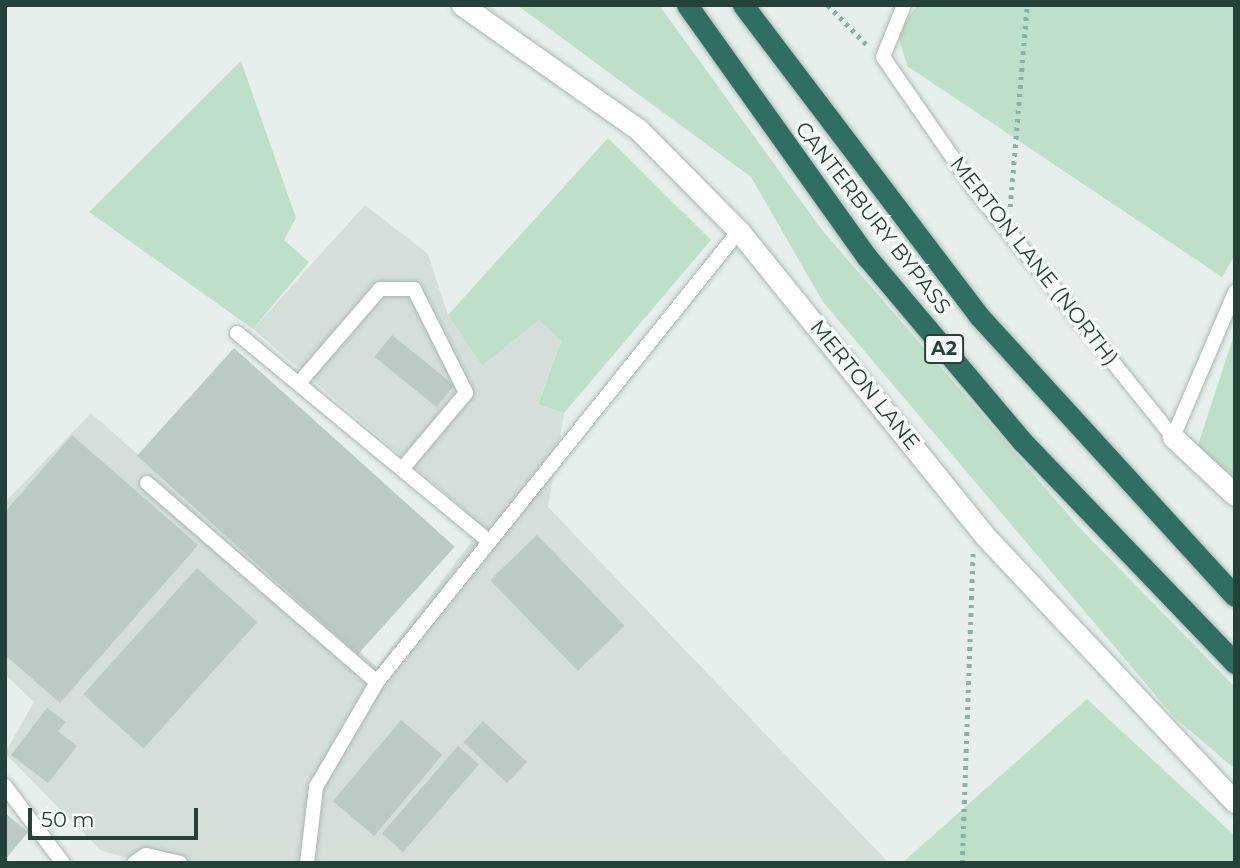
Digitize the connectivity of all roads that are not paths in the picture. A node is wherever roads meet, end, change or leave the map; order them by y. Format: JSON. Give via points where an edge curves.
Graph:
{"nodes":[{"id":1,"x":462,"y":5,"type":"edge"},
{"id":2,"x":687,"y":5,"type":"edge"},
{"id":3,"x":743,"y":5,"type":"edge"},
{"id":4,"x":904,"y":5,"type":"edge"},
{"id":5,"x":739,"y":231,"type":"junction"},
{"id":6,"x":1235,"y":292,"type":"edge"},
{"id":7,"x":237,"y":333,"type":"dead end"},
{"id":8,"x":299,"y":383,"type":"junction"},
{"id":9,"x":1172,"y":437,"type":"junction"},
{"id":10,"x":403,"y":468,"type":"junction"},
{"id":11,"x":148,"y":483,"type":"dead end"},
{"id":12,"x":1235,"y":495,"type":"edge"},
{"id":13,"x":487,"y":540,"type":"junction"},
{"id":14,"x":1235,"y":596,"type":"edge"},
{"id":15,"x":1235,"y":663,"type":"edge"},
{"id":16,"x":377,"y":682,"type":"junction"},
{"id":17,"x":5,"y":786,"type":"edge"},
{"id":18,"x":1235,"y":802,"type":"edge"},
{"id":19,"x":62,"y":863,"type":"edge"},
{"id":20,"x":134,"y":863,"type":"edge"},
{"id":21,"x":180,"y":863,"type":"edge"},
{"id":22,"x":307,"y":863,"type":"edge"}],
"edges":[{"from":1,"to":5,"type":"street","name":"MERTON LANE","via":[[638,129]]},
{"from":2,"to":15,"type":"highway","name":"CANTERBURY BYPASS","number":"A2","via":[[867,257],[1022,441]]},
{"from":3,"to":14,"type":"highway","name":"CANTERBURY BYPASS","number":"A2","via":[[979,316]]},
{"from":4,"to":9,"type":"lane","name":"MERTON LANE (NORTH)","via":[[883,57],[1008,232]]},
{"from":5,"to":13,"type":"lane"},
{"from":5,"to":18,"type":"street","name":"MERTON LANE","via":[[985,536]]},
{"from":6,"to":9,"type":"lane"},
{"from":7,"to":8,"type":"lane"},
{"from":8,"to":10,"type":"lane"},
{"from":8,"to":10,"type":"lane","via":[[380,289],[414,289],[466,393]]},
{"from":9,"to":12,"type":"street","name":"MERTON LANE (NORTH)"},
{"from":10,"to":13,"type":"lane"},
{"from":11,"to":16,"type":"lane"},
{"from":13,"to":16,"type":"lane"},
{"from":16,"to":22,"type":"lane","via":[[316,787]]},
{"from":17,"to":19,"type":"lane"},
{"from":20,"to":21,"type":"lane","via":[[146,855]]}]}
